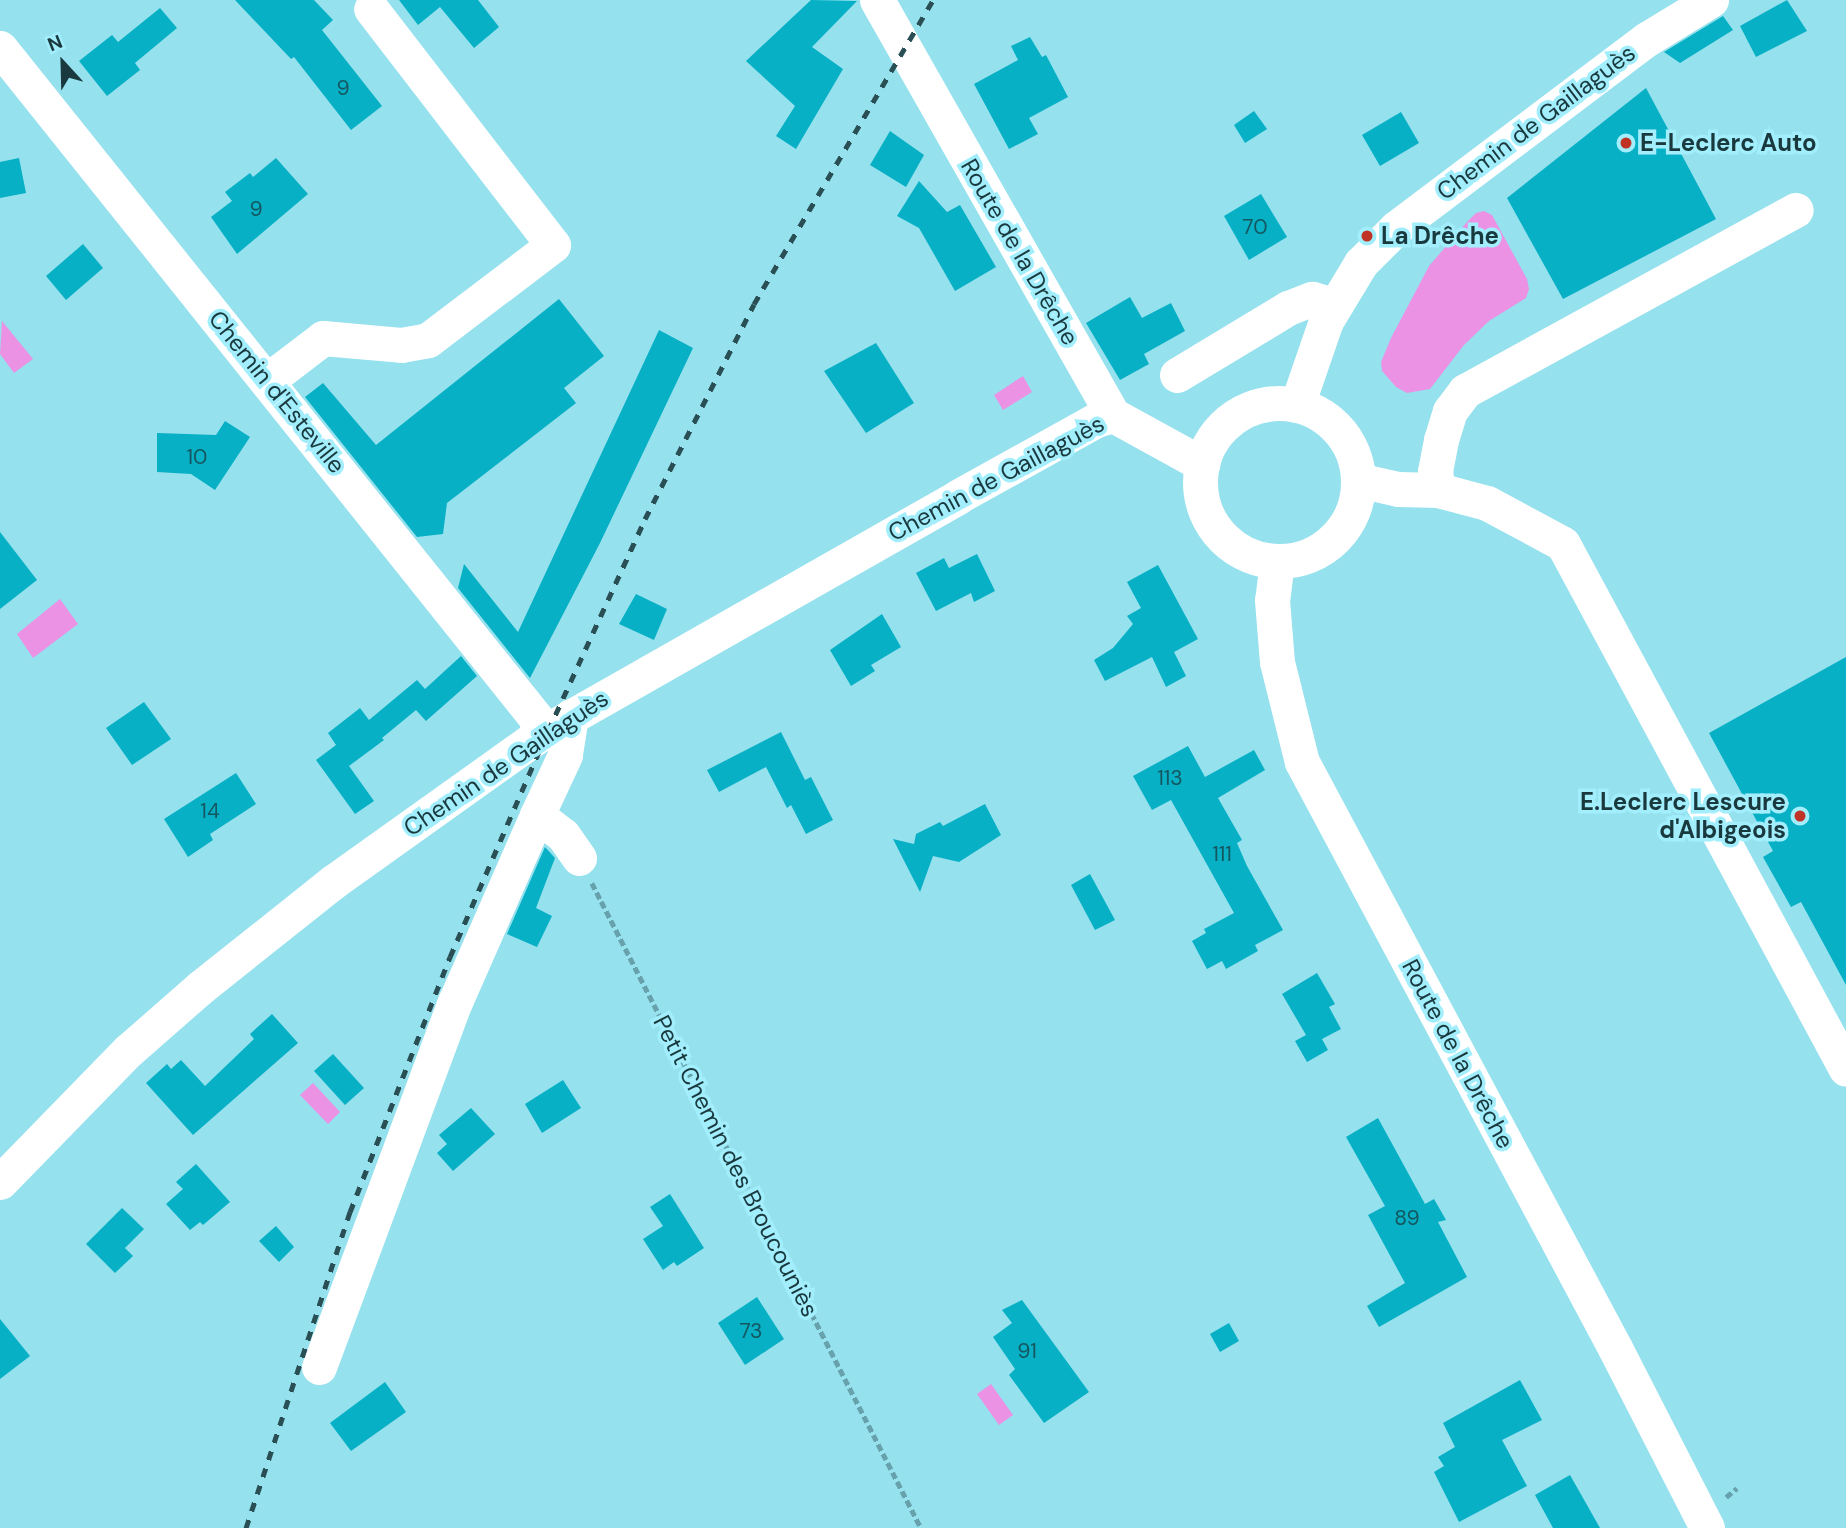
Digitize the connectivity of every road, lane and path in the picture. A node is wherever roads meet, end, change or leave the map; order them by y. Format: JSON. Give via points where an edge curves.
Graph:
{"nodes":[{"id":1,"x":877,"y":0,"type":"edge"},
{"id":2,"x":1710,"y":0,"type":"edge"},
{"id":3,"x":371,"y":9,"type":"dead end"},
{"id":4,"x":2,"y":53,"type":"edge"},
{"id":5,"x":1796,"y":210,"type":"dead end"},
{"id":6,"x":1335,"y":305,"type":"junction"},
{"id":7,"x":1177,"y":375,"type":"dead end"},
{"id":8,"x":268,"y":380,"type":"junction"},
{"id":9,"x":1297,"y":405,"type":"junction"},
{"id":10,"x":1113,"y":415,"type":"junction"},
{"id":11,"x":1202,"y":464,"type":"junction"},
{"id":12,"x":1358,"y":480,"type":"junction"},
{"id":13,"x":1438,"y":491,"type":"junction"},
{"id":14,"x":1277,"y":561,"type":"junction"},
{"id":15,"x":571,"y":716,"type":"junction"},
{"id":16,"x":539,"y":735,"type":"junction"},
{"id":17,"x":537,"y":815,"type":"junction"},
{"id":18,"x":579,"y":858,"type":"joint"},
{"id":19,"x":1846,"y":1069,"type":"edge"},
{"id":20,"x":0,"y":1182,"type":"edge"},
{"id":21,"x":320,"y":1367,"type":"dead end"},
{"id":22,"x":921,"y":1528,"type":"edge"},
{"id":23,"x":1707,"y":1528,"type":"edge"}],
"edges":[{"from":1,"to":10,"type":"street","name":"Route de la Drêche"},
{"from":2,"to":6,"type":"street","name":"Chemin de Gaillaguès","via":[[1615,62],[1396,228],[1361,263]]},
{"from":3,"to":8,"type":"street","via":[[553,245],[428,340],[401,345],[323,338]]},
{"from":4,"to":8,"type":"street","name":"Chemin d'Esteville"},
{"from":5,"to":13,"type":"street","via":[[1465,391],[1450,411],[1441,440],[1435,471]]},
{"from":6,"to":7,"type":"street","via":[[1312,299],[1288,308]]},
{"from":6,"to":9,"type":"street","name":"Chemin de Gaillaguès","via":[[1309,363]]},
{"from":8,"to":16,"type":"street","name":"Chemin d'Esteville","via":[[536,718]]},
{"from":9,"to":11,"type":"street","via":[[1266,404],[1237,415],[1215,436]]},
{"from":9,"to":12,"type":"street","via":[[1324,417],[1345,438]]},
{"from":10,"to":11,"type":"street"},
{"from":10,"to":15,"type":"street","name":"Chemin de Gaillaguès","via":[[982,483]]},
{"from":11,"to":14,"type":"street","via":[[1205,510],[1222,536],[1247,554]]},
{"from":12,"to":13,"type":"street"},
{"from":12,"to":14,"type":"street","via":[[1353,511],[1335,537],[1308,555]]},
{"from":13,"to":19,"type":"street","via":[[1487,503],[1563,544],[1573,557]]},
{"from":14,"to":23,"type":"street","name":"Route de la Drêche","via":[[1272,600],[1277,662],[1302,762]]},
{"from":15,"to":16,"type":"street","name":"Chemin de Gaillaguès"},
{"from":15,"to":17,"type":"street","via":[[565,755]]},
{"from":16,"to":20,"type":"street","name":"Chemin de Gaillaguès","via":[[333,882],[201,987],[129,1050]]},
{"from":17,"to":18,"type":"street","via":[[563,835]]},
{"from":17,"to":21,"type":"street","via":[[455,1002]]},
{"from":18,"to":22,"type":"path","name":"Petit Chemin des Broucouniès"}]}
